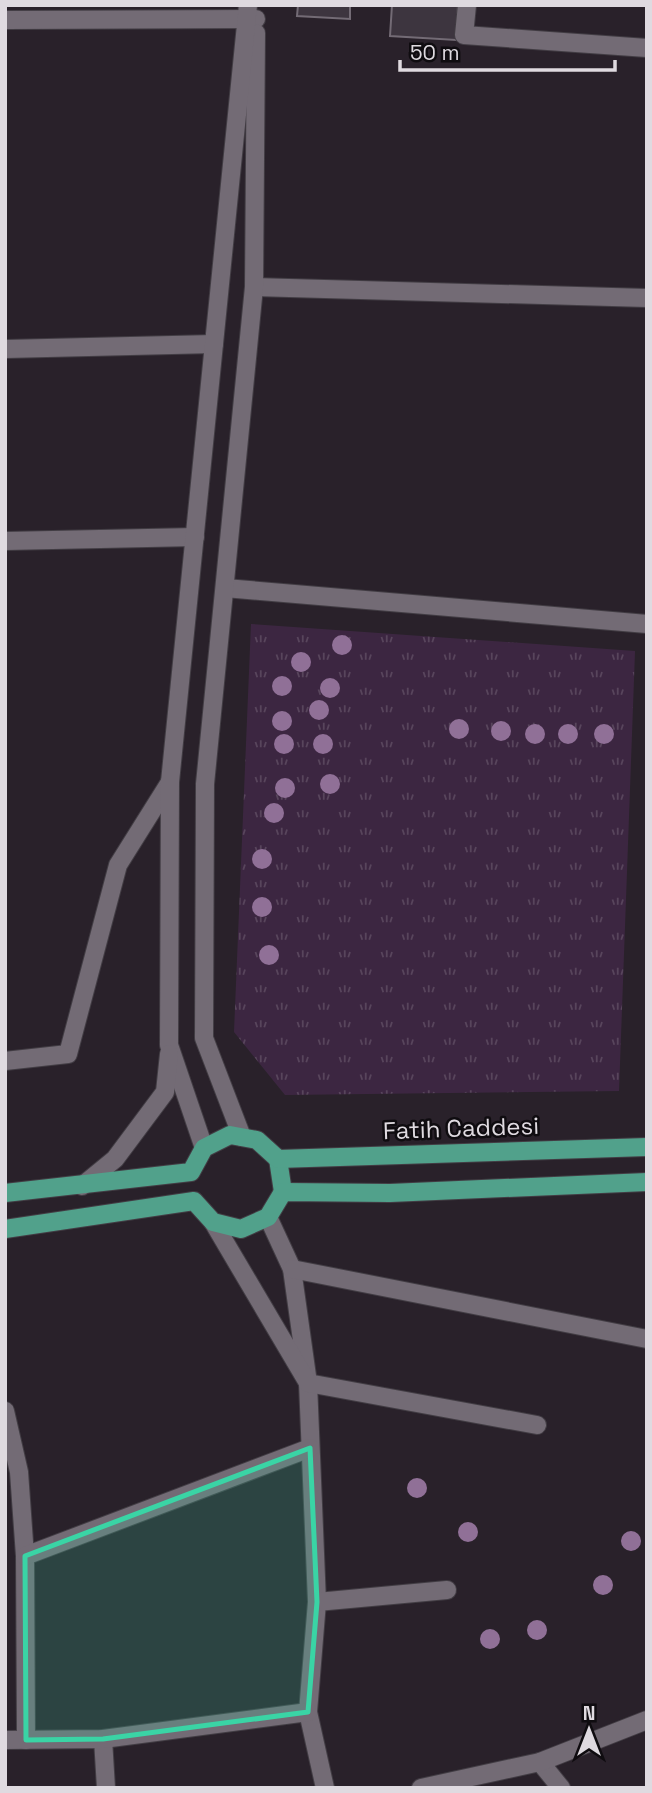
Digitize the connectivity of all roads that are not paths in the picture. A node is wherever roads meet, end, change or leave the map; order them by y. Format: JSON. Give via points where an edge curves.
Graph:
{"nodes":[{"id":1,"x":467,"y":5,"type":"edge"},
{"id":2,"x":114,"y":12,"type":"edge"},
{"id":3,"x":252,"y":12,"type":"edge"},
{"id":4,"x":5,"y":20,"type":"edge"},
{"id":5,"x":647,"y":48,"type":"edge"},
{"id":6,"x":254,"y":287,"type":"junction"},
{"id":7,"x":647,"y":298,"type":"edge"},
{"id":8,"x":214,"y":344,"type":"junction"},
{"id":9,"x":5,"y":349,"type":"edge"},
{"id":10,"x":195,"y":537,"type":"junction"},
{"id":11,"x":5,"y":541,"type":"edge"},
{"id":12,"x":225,"y":588,"type":"junction"},
{"id":13,"x":647,"y":624,"type":"edge"},
{"id":14,"x":170,"y":782,"type":"junction"},
{"id":15,"x":169,"y":1045,"type":"junction"},
{"id":16,"x":5,"y":1061,"type":"edge"},
{"id":17,"x":242,"y":1137,"type":"junction"},
{"id":18,"x":647,"y":1147,"type":"edge"},
{"id":19,"x":204,"y":1148,"type":"junction"},
{"id":20,"x":278,"y":1159,"type":"junction"},
{"id":21,"x":191,"y":1172,"type":"junction"},
{"id":22,"x":647,"y":1182,"type":"edge"},
{"id":23,"x":82,"y":1186,"type":"junction"},
{"id":24,"x":283,"y":1192,"type":"junction"},
{"id":25,"x":5,"y":1193,"type":"edge"},
{"id":26,"x":194,"y":1201,"type":"junction"},
{"id":27,"x":268,"y":1217,"type":"junction"},
{"id":28,"x":213,"y":1222,"type":"junction"},
{"id":29,"x":5,"y":1228,"type":"edge"},
{"id":30,"x":292,"y":1269,"type":"junction"},
{"id":31,"x":647,"y":1339,"type":"edge"},
{"id":32,"x":308,"y":1383,"type":"junction"},
{"id":33,"x":5,"y":1411,"type":"edge"},
{"id":34,"x":537,"y":1425,"type":"dead end"},
{"id":35,"x":310,"y":1448,"type":"junction"},
{"id":36,"x":12,"y":1474,"type":"edge"},
{"id":37,"x":25,"y":1556,"type":"junction"},
{"id":38,"x":447,"y":1590,"type":"dead end"},
{"id":39,"x":317,"y":1602,"type":"junction"},
{"id":40,"x":308,"y":1712,"type":"junction"},
{"id":41,"x":647,"y":1720,"type":"edge"},
{"id":42,"x":103,"y":1739,"type":"junction"},
{"id":43,"x":5,"y":1740,"type":"edge"},
{"id":44,"x":26,"y":1740,"type":"junction"},
{"id":45,"x":540,"y":1762,"type":"junction"},
{"id":46,"x":106,"y":1788,"type":"edge"},
{"id":47,"x":325,"y":1788,"type":"edge"},
{"id":48,"x":421,"y":1788,"type":"edge"},
{"id":49,"x":561,"y":1788,"type":"edge"}],
"edges":[{"from":1,"to":5,"type":"street","via":[[464,35]]},
{"from":2,"to":3,"type":"street"},
{"from":2,"to":4,"type":"street"},
{"from":3,"to":6,"type":"street"},
{"from":3,"to":8,"type":"street"},
{"from":6,"to":7,"type":"street"},
{"from":6,"to":12,"type":"street"},
{"from":8,"to":9,"type":"street"},
{"from":8,"to":10,"type":"street"},
{"from":10,"to":11,"type":"street"},
{"from":10,"to":14,"type":"street"},
{"from":12,"to":13,"type":"street"},
{"from":12,"to":17,"type":"street","via":[[205,784],[204,1038]]},
{"from":14,"to":15,"type":"street"},
{"from":14,"to":16,"type":"street","via":[[118,865],[68,1054]]},
{"from":15,"to":19,"type":"street"},
{"from":15,"to":23,"type":"street","via":[[165,1092],[115,1159]]},
{"from":17,"to":19,"type":"main road","via":[[230,1135]]},
{"from":17,"to":20,"type":"main road","via":[[257,1140]]},
{"from":18,"to":20,"type":"main road","name":"Fatih Caddesi"},
{"from":19,"to":21,"type":"main road"},
{"from":20,"to":24,"type":"main road"},
{"from":21,"to":23,"type":"main road"},
{"from":21,"to":26,"type":"main road"},
{"from":22,"to":24,"type":"main road","via":[[390,1193]]},
{"from":23,"to":25,"type":"main road"},
{"from":24,"to":27,"type":"main road"},
{"from":26,"to":28,"type":"main road"},
{"from":26,"to":29,"type":"main road"},
{"from":27,"to":28,"type":"main road","via":[[241,1228]]},
{"from":27,"to":30,"type":"street"},
{"from":28,"to":32,"type":"street"},
{"from":30,"to":31,"type":"street"},
{"from":30,"to":32,"type":"street"},
{"from":32,"to":34,"type":"street"},
{"from":32,"to":35,"type":"street"},
{"from":33,"to":36,"type":"street"},
{"from":35,"to":37,"type":"street"},
{"from":35,"to":39,"type":"street"},
{"from":36,"to":37,"type":"street"},
{"from":37,"to":44,"type":"street"},
{"from":38,"to":39,"type":"street"},
{"from":39,"to":40,"type":"street"},
{"from":40,"to":42,"type":"street"},
{"from":40,"to":47,"type":"street"},
{"from":41,"to":45,"type":"street"},
{"from":42,"to":44,"type":"street"},
{"from":42,"to":46,"type":"street"},
{"from":43,"to":44,"type":"street"},
{"from":45,"to":48,"type":"street"},
{"from":45,"to":49,"type":"street"}]}
